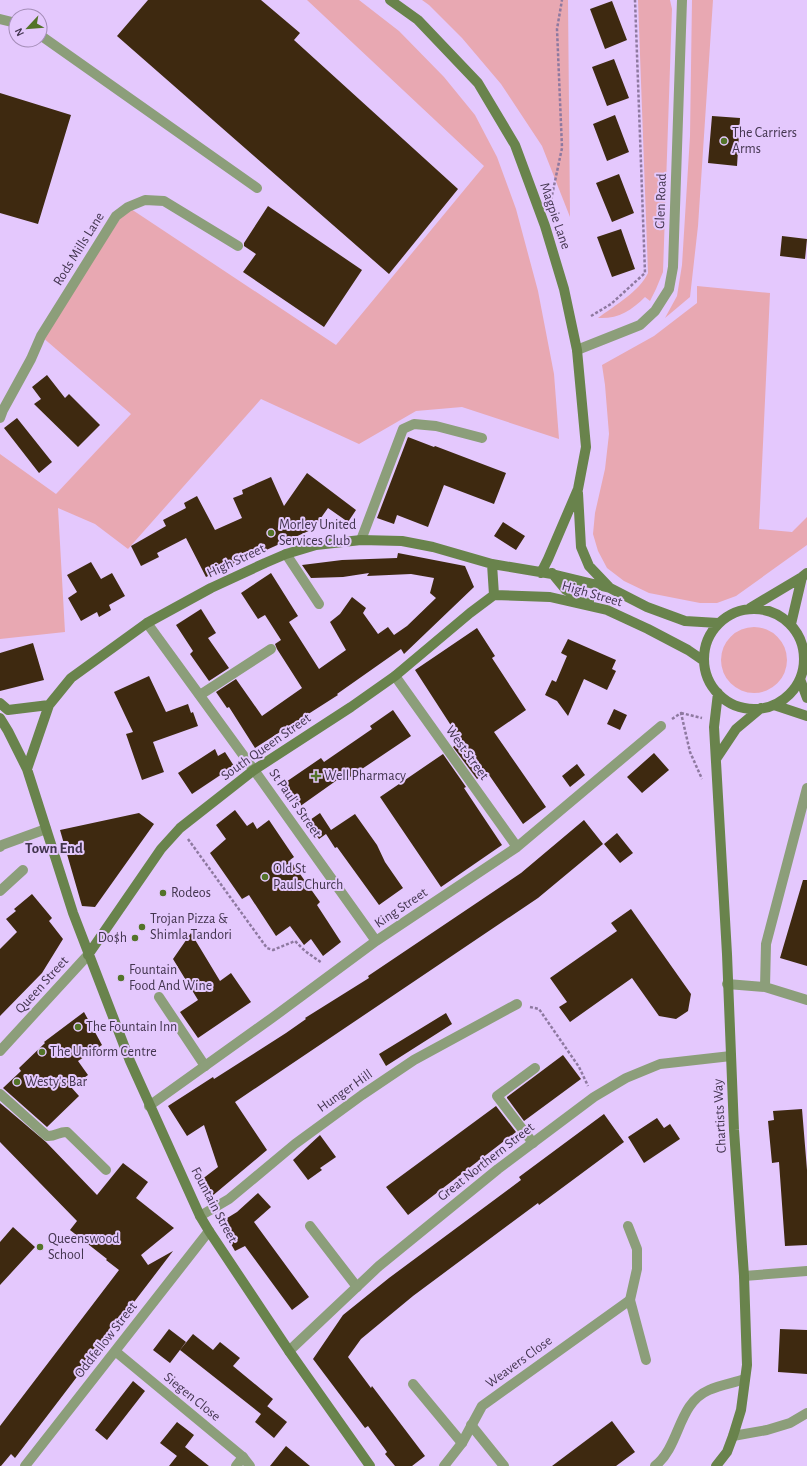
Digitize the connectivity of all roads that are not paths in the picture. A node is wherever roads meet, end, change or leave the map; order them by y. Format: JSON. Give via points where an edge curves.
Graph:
{"nodes":[{"id":1,"x":390,"y":0,"type":"edge"},
{"id":2,"x":682,"y":0,"type":"edge"},
{"id":3,"x":48,"y":40,"type":"edge"},
{"id":4,"x":257,"y":188,"type":"dead end"},
{"id":5,"x":238,"y":246,"type":"dead end"},
{"id":6,"x":577,"y":350,"type":"junction"},
{"id":7,"x":0,"y":418,"type":"edge"},
{"id":8,"x":482,"y":438,"type":"dead end"},
{"id":9,"x":578,"y":489,"type":"junction"},
{"id":10,"x":361,"y":540,"type":"junction"},
{"id":11,"x":286,"y":554,"type":"junction"},
{"id":12,"x":548,"y":559,"type":"junction"},
{"id":13,"x":492,"y":564,"type":"junction"},
{"id":14,"x":541,"y":573,"type":"junction"},
{"id":15,"x":552,"y":574,"type":"junction"},
{"id":16,"x":805,"y":575,"type":"edge"},
{"id":17,"x":610,"y":588,"type":"junction"},
{"id":18,"x":494,"y":595,"type":"junction"},
{"id":19,"x":319,"y":604,"type":"dead end"},
{"id":20,"x":750,"y":608,"type":"junction"},
{"id":21,"x":607,"y":610,"type":"junction"},
{"id":22,"x":147,"y":623,"type":"junction"},
{"id":23,"x":718,"y":623,"type":"junction"},
{"id":24,"x":791,"y":624,"type":"junction"},
{"id":25,"x":271,"y":649,"type":"dead end"},
{"id":26,"x":704,"y":661,"type":"junction"},
{"id":27,"x":395,"y":676,"type":"junction"},
{"id":28,"x":800,"y":679,"type":"junction"},
{"id":29,"x":718,"y":694,"type":"junction"},
{"id":30,"x":200,"y":695,"type":"junction"},
{"id":31,"x":807,"y":698,"type":"edge"},
{"id":32,"x":0,"y":703,"type":"edge"},
{"id":33,"x":49,"y":705,"type":"junction"},
{"id":34,"x":774,"y":705,"type":"junction"},
{"id":35,"x":762,"y":708,"type":"junction"},
{"id":36,"x":807,"y":716,"type":"edge"},
{"id":37,"x":0,"y":718,"type":"edge"},
{"id":38,"x":661,"y":726,"type":"road end"},
{"id":39,"x":716,"y":759,"type":"junction"},
{"id":40,"x":27,"y":769,"type":"junction"},
{"id":41,"x":254,"y":770,"type":"junction"},
{"id":42,"x":807,"y":788,"type":"edge"},
{"id":43,"x":46,"y":829,"type":"junction"},
{"id":44,"x":0,"y":847,"type":"edge"},
{"id":45,"x":517,"y":847,"type":"junction"},
{"id":46,"x":23,"y":870,"type":"dead end"},
{"id":47,"x":0,"y":891,"type":"edge"},
{"id":48,"x":376,"y":941,"type":"junction"},
{"id":49,"x":88,"y":955,"type":"junction"},
{"id":50,"x":727,"y":984,"type":"junction"},
{"id":51,"x":765,"y":987,"type":"junction"},
{"id":52,"x":159,"y":997,"type":"dead end"},
{"id":53,"x":807,"y":1000,"type":"edge"},
{"id":54,"x":517,"y":1004,"type":"road end"},
{"id":55,"x":0,"y":1051,"type":"edge"},
{"id":56,"x":731,"y":1056,"type":"junction"},
{"id":57,"x":205,"y":1066,"type":"junction"},
{"id":58,"x":535,"y":1068,"type":"dead end"},
{"id":59,"x":0,"y":1094,"type":"edge"},
{"id":60,"x":149,"y":1106,"type":"junction"},
{"id":61,"x":533,"y":1143,"type":"junction"},
{"id":62,"x":106,"y":1170,"type":"dead end"},
{"id":63,"x":200,"y":1216,"type":"junction"},
{"id":64,"x":310,"y":1226,"type":"dead end"},
{"id":65,"x":628,"y":1226,"type":"dead end"},
{"id":66,"x":209,"y":1231,"type":"junction"},
{"id":67,"x":807,"y":1272,"type":"edge"},
{"id":68,"x":744,"y":1276,"type":"junction"},
{"id":69,"x":357,"y":1287,"type":"junction"},
{"id":70,"x":630,"y":1300,"type":"junction"},
{"id":71,"x":115,"y":1351,"type":"junction"},
{"id":72,"x":289,"y":1351,"type":"junction"},
{"id":73,"x":646,"y":1360,"type":"dead end"},
{"id":74,"x":745,"y":1379,"type":"junction"},
{"id":75,"x":413,"y":1384,"type":"dead end"},
{"id":76,"x":807,"y":1413,"type":"edge"},
{"id":77,"x":471,"y":1425,"type":"junction"},
{"id":78,"x":733,"y":1436,"type":"junction"},
{"id":79,"x":462,"y":1443,"type":"junction"},
{"id":80,"x":243,"y":1457,"type":"junction"},
{"id":81,"x":25,"y":1466,"type":"edge"},
{"id":82,"x":236,"y":1466,"type":"edge"},
{"id":83,"x":250,"y":1466,"type":"edge"},
{"id":84,"x":370,"y":1466,"type":"edge"},
{"id":85,"x":444,"y":1466,"type":"edge"},
{"id":86,"x":504,"y":1466,"type":"edge"},
{"id":87,"x":655,"y":1466,"type":"edge"},
{"id":88,"x":716,"y":1466,"type":"edge"}],
"edges":[{"from":1,"to":6,"type":"street","name":"Magpie Lane","via":[[418,20],[478,83],[515,145],[545,226],[564,289]]},
{"from":2,"to":6,"type":"street","name":"Glen Road","via":[[673,267],[669,289],[655,311],[640,325]]},
{"from":3,"to":4,"type":"street"},
{"from":5,"to":7,"type":"street","name":"Rods Mills Lane","via":[[164,201],[145,200],[122,211],[116,216],[42,336]]},
{"from":6,"to":9,"type":"street","name":"Magpie Lane","via":[[586,447]]},
{"from":8,"to":10,"type":"street","via":[[436,426],[414,424],[403,429]]},
{"from":9,"to":12,"type":"street","name":"Magpie Lane"},
{"from":9,"to":17,"type":"street","name":"Magpie Lane","via":[[581,547],[589,566]]},
{"from":10,"to":11,"type":"street","name":"High Street","via":[[316,545]]},
{"from":10,"to":13,"type":"street","name":"High Street","via":[[402,541],[433,546]]},
{"from":11,"to":19,"type":"street"},
{"from":11,"to":22,"type":"street","name":"High Street","via":[[211,588]]},
{"from":12,"to":14,"type":"street","name":"Magpie Lane"},
{"from":12,"to":15,"type":"street"},
{"from":13,"to":14,"type":"street","name":"High Street"},
{"from":13,"to":18,"type":"street"},
{"from":14,"to":15,"type":"street","name":"High Street"},
{"from":15,"to":17,"type":"street","name":"High Street"},
{"from":15,"to":21,"type":"street","via":[[566,590]]},
{"from":16,"to":20,"type":"street"},
{"from":16,"to":24,"type":"street"},
{"from":17,"to":23,"type":"street","name":"High Street","via":[[647,607],[685,620]]},
{"from":18,"to":21,"type":"street","name":"High Street","via":[[550,597]]},
{"from":18,"to":27,"type":"street","name":"South Queen Street"},
{"from":20,"to":23,"type":"street","via":[[731,613]]},
{"from":20,"to":24,"type":"street","via":[[769,611]]},
{"from":21,"to":26,"type":"street","name":"High Street","via":[[688,650]]},
{"from":22,"to":30,"type":"street","name":"St Paul's Street"},
{"from":22,"to":33,"type":"street","name":"High Street","via":[[71,678]]},
{"from":23,"to":26,"type":"street","via":[[705,645]]},
{"from":24,"to":28,"type":"street","via":[[803,647],[803,669]]},
{"from":25,"to":30,"type":"street"},
{"from":26,"to":29,"type":"street","via":[[710,683]]},
{"from":27,"to":41,"type":"street","name":"South Queen Street"},
{"from":27,"to":45,"type":"street","name":"West Street"},
{"from":28,"to":31,"type":"street"},
{"from":28,"to":34,"type":"street","via":[[793,690]]},
{"from":29,"to":35,"type":"street","via":[[730,703],[744,708]]},
{"from":29,"to":39,"type":"street","name":"Chartists Way","via":[[715,722]]},
{"from":30,"to":41,"type":"street","name":"St Paul's Street"},
{"from":32,"to":33,"type":"street","via":[[8,710]]},
{"from":33,"to":40,"type":"street","name":"High Street"},
{"from":34,"to":35,"type":"street"},
{"from":34,"to":36,"type":"street"},
{"from":35,"to":39,"type":"street","via":[[736,729]]},
{"from":37,"to":40,"type":"street","name":"Fountain Street"},
{"from":38,"to":45,"type":"street","name":"King Street"},
{"from":39,"to":50,"type":"street","name":"Chartists Way"},
{"from":40,"to":43,"type":"street","name":"Fountain Street"},
{"from":41,"to":48,"type":"street","name":"St Paul's Street"},
{"from":41,"to":49,"type":"street","name":"South Queen Street","via":[[180,828],[161,849]]},
{"from":42,"to":51,"type":"street","via":[[766,944]]},
{"from":43,"to":44,"type":"street"},
{"from":43,"to":49,"type":"street","name":"Fountain Street"},
{"from":45,"to":48,"type":"street","name":"King Street"},
{"from":46,"to":47,"type":"street"},
{"from":48,"to":57,"type":"street","name":"King Street"},
{"from":49,"to":55,"type":"street","name":"Queen Street"},
{"from":49,"to":60,"type":"street","name":"Fountain Street"},
{"from":50,"to":51,"type":"street"},
{"from":50,"to":56,"type":"street","name":"Chartists Way"},
{"from":51,"to":53,"type":"street"},
{"from":52,"to":57,"type":"street"},
{"from":54,"to":63,"type":"street","name":"Hunger Hill","via":[[414,1060],[295,1144],[229,1199]]},
{"from":56,"to":61,"type":"street","name":"Great Northern Street","via":[[660,1064],[626,1078],[594,1097]]},
{"from":56,"to":68,"type":"street","name":"Chartists Way"},
{"from":57,"to":60,"type":"street","name":"King Street"},
{"from":58,"to":61,"type":"street","via":[[497,1096]]},
{"from":59,"to":62,"type":"street","via":[[47,1136],[68,1132]]},
{"from":60,"to":63,"type":"street","name":"Fountain Street"},
{"from":61,"to":69,"type":"street","name":"Great Northern Street","via":[[379,1266]]},
{"from":63,"to":66,"type":"street","name":"Fountain Street"},
{"from":64,"to":69,"type":"street"},
{"from":65,"to":70,"type":"street","via":[[637,1249],[637,1269]]},
{"from":66,"to":71,"type":"street","name":"Oddfellow Street"},
{"from":66,"to":72,"type":"street","name":"Fountain Street"},
{"from":67,"to":68,"type":"street"},
{"from":68,"to":74,"type":"street","name":"Chartists Way","via":[[747,1365]]},
{"from":69,"to":72,"type":"street","name":"Great Northern Street"},
{"from":70,"to":73,"type":"street"},
{"from":70,"to":77,"type":"street","name":"Weavers Close","via":[[482,1406]]},
{"from":71,"to":80,"type":"street","name":"Siegen Close"},
{"from":71,"to":81,"type":"street","name":"Oddfellow Street"},
{"from":72,"to":84,"type":"street","name":"Fountain Street"},
{"from":74,"to":78,"type":"street","name":"Chartists Way","via":[[741,1410]]},
{"from":74,"to":87,"type":"street","via":[[709,1390],[695,1400],[683,1416],[676,1437]]},
{"from":75,"to":79,"type":"street"},
{"from":76,"to":78,"type":"street","via":[[790,1424]]},
{"from":77,"to":79,"type":"street","name":"Weavers Close"},
{"from":77,"to":86,"type":"street"},
{"from":78,"to":88,"type":"street","name":"Chartists Way","via":[[727,1452]]},
{"from":79,"to":85,"type":"street","name":"Weavers Close"},
{"from":80,"to":82,"type":"street"},
{"from":80,"to":83,"type":"street","name":"Siegen Close"}]}
